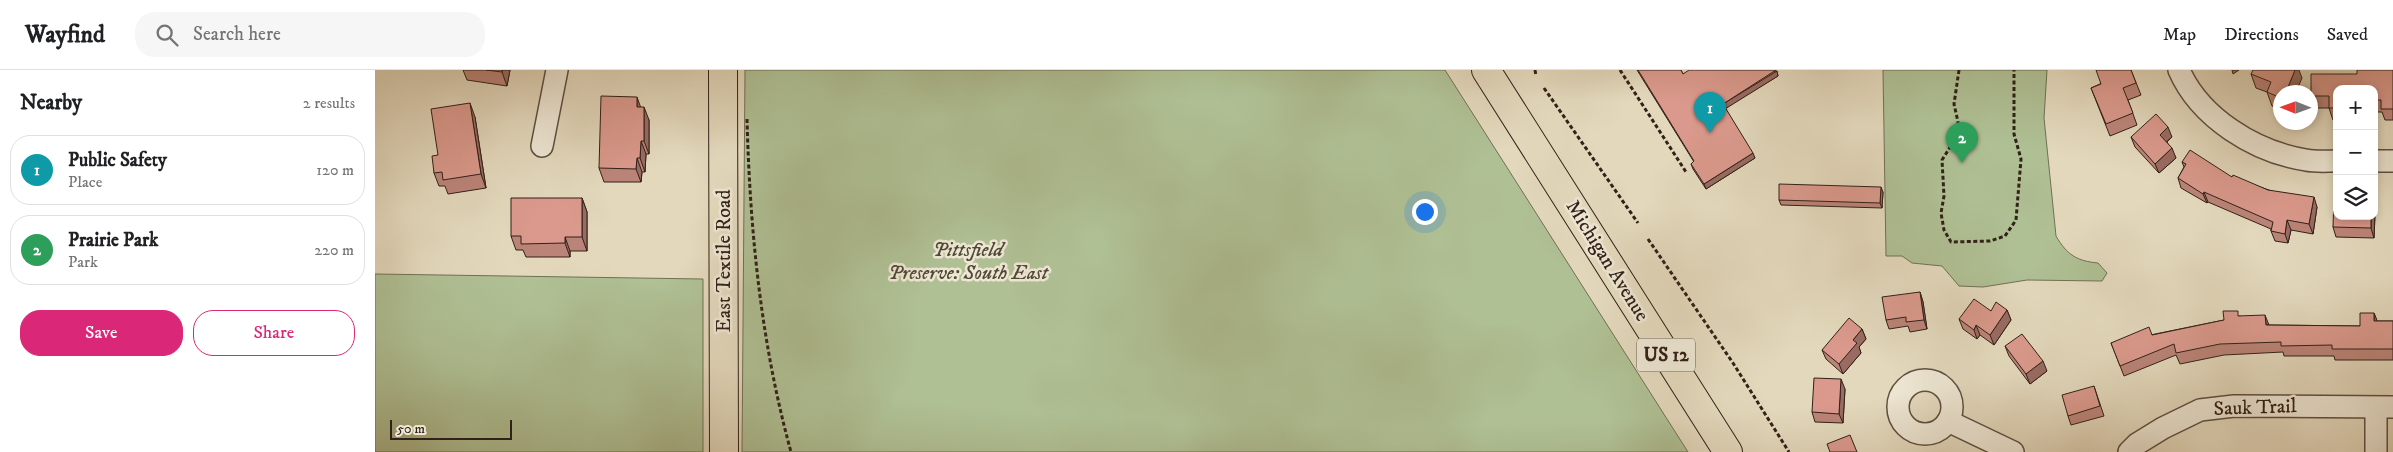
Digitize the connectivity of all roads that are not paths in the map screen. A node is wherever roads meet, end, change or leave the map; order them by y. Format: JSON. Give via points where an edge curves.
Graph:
{"nodes":[{"id":1,"x":557,"y":70,"type":"edge"},
{"id":2,"x":723,"y":70,"type":"edge"},
{"id":3,"x":1486,"y":70,"type":"edge"},
{"id":4,"x":2179,"y":70,"type":"edge"},
{"id":5,"x":543,"y":146,"type":"dead end"},
{"id":6,"x":2333,"y":161,"type":"edge"},
{"id":7,"x":2378,"y":161,"type":"edge"},
{"id":8,"x":2393,"y":161,"type":"edge"},
{"id":9,"x":2385,"y":407,"type":"edge"},
{"id":10,"x":1948,"y":421,"type":"dead end"},
{"id":11,"x":725,"y":452,"type":"edge"},
{"id":12,"x":1728,"y":452,"type":"edge"},
{"id":13,"x":2013,"y":452,"type":"edge"},
{"id":14,"x":2129,"y":452,"type":"edge"},
{"id":15,"x":2377,"y":452,"type":"edge"}],
"edges":[{"from":1,"to":5,"type":"street"},
{"from":2,"to":11,"type":"main road","name":"East Textile Road"},
{"from":3,"to":12,"type":"main road","name":"Michigan Avenue","number":"US 12"},
{"from":4,"to":6,"type":"street","via":[[2186,85],[2217,120],[2251,144],[2306,160]]},
{"from":7,"to":8,"type":"street"},
{"from":9,"to":14,"type":"street","name":"Sauk Trail","via":[[2235,406],[2200,410],[2163,428]]},
{"from":9,"to":15,"type":"street"},
{"from":10,"to":13,"type":"street"}]}
